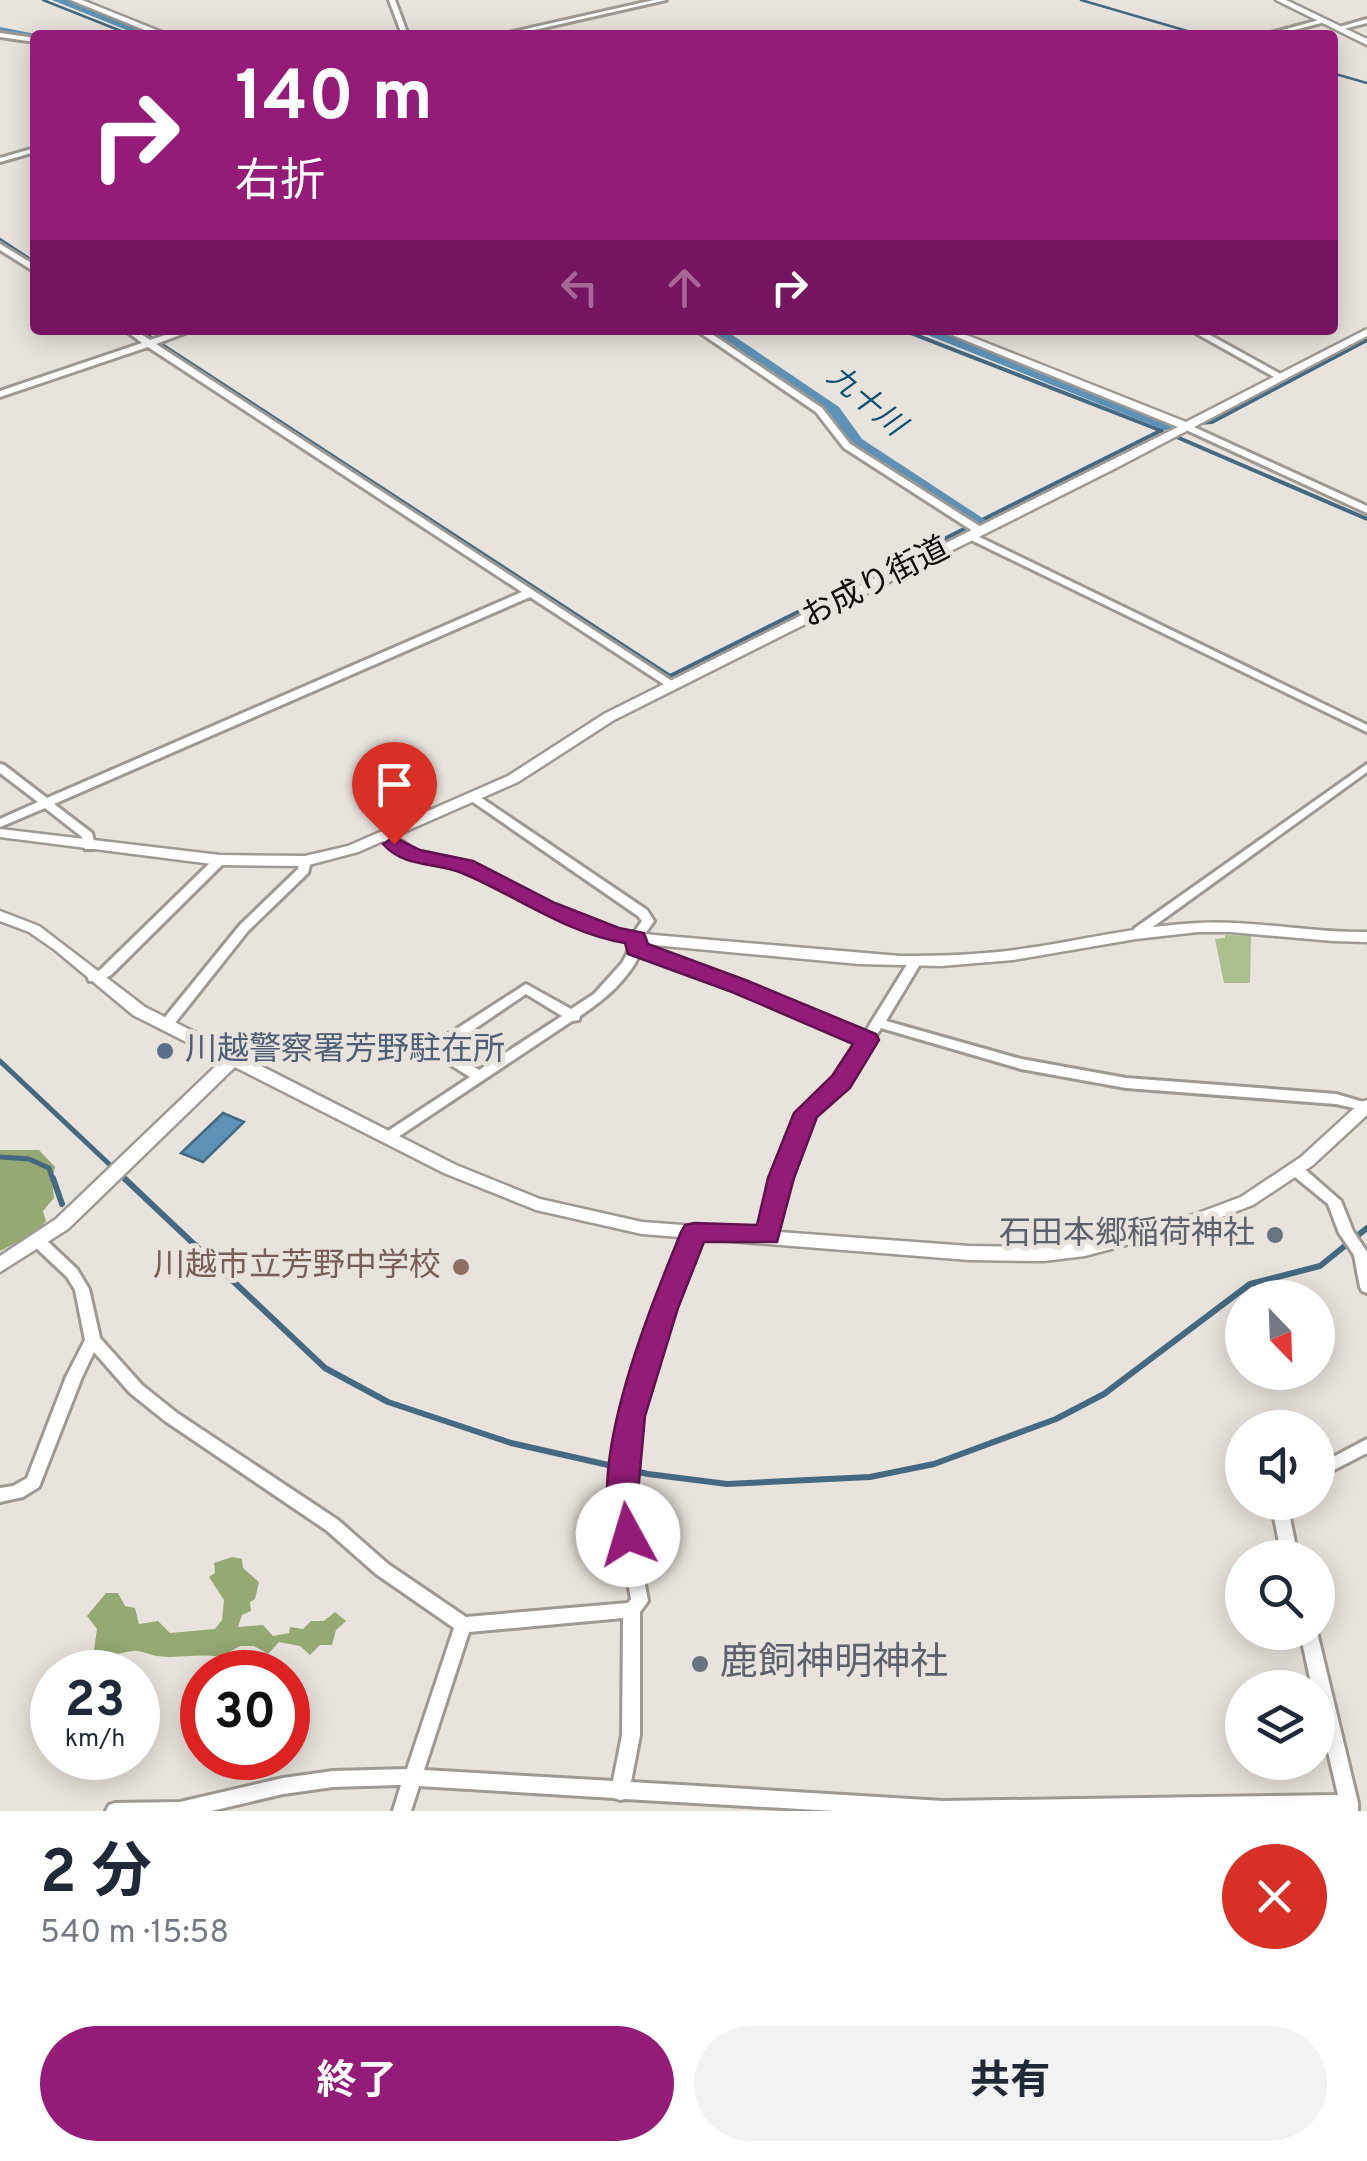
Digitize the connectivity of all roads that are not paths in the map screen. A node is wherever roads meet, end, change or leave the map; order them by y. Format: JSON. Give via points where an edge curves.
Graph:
{"nodes":[{"id":1,"x":74,"y":0,"type":"edge"},
{"id":2,"x":392,"y":0,"type":"edge"},
{"id":3,"x":663,"y":0,"type":"edge"},
{"id":4,"x":1280,"y":0,"type":"edge"},
{"id":5,"x":1323,"y":21,"type":"junction"},
{"id":6,"x":1367,"y":21,"type":"edge"},
{"id":7,"x":1339,"y":28,"type":"junction"},
{"id":8,"x":152,"y":30,"type":"edge"},
{"id":9,"x":403,"y":30,"type":"edge"},
{"id":10,"x":525,"y":30,"type":"edge"},
{"id":11,"x":1286,"y":30,"type":"edge"},
{"id":12,"x":0,"y":35,"type":"edge"},
{"id":13,"x":30,"y":39,"type":"edge"},
{"id":14,"x":1367,"y":42,"type":"edge"},
{"id":15,"x":30,"y":151,"type":"edge"},
{"id":16,"x":0,"y":160,"type":"edge"},
{"id":17,"x":0,"y":246,"type":"edge"},
{"id":18,"x":30,"y":266,"type":"edge"},
{"id":19,"x":1367,"y":332,"type":"edge"},
{"id":20,"x":136,"y":335,"type":"edge"},
{"id":21,"x":175,"y":335,"type":"edge"},
{"id":22,"x":707,"y":335,"type":"edge"},
{"id":23,"x":958,"y":335,"type":"edge"},
{"id":24,"x":1203,"y":335,"type":"edge"},
{"id":25,"x":149,"y":344,"type":"junction"},
{"id":26,"x":1279,"y":376,"type":"junction"},
{"id":27,"x":0,"y":394,"type":"edge"},
{"id":28,"x":1185,"y":426,"type":"junction"},
{"id":29,"x":1367,"y":510,"type":"edge"},
{"id":30,"x":976,"y":534,"type":"junction"},
{"id":31,"x":531,"y":592,"type":"junction"},
{"id":32,"x":672,"y":686,"type":"junction"},
{"id":33,"x":1367,"y":728,"type":"edge"},
{"id":34,"x":0,"y":766,"type":"edge"},
{"id":35,"x":1367,"y":766,"type":"edge"},
{"id":36,"x":474,"y":797,"type":"junction"},
{"id":37,"x":46,"y":803,"type":"junction"},
{"id":38,"x":0,"y":823,"type":"edge"},
{"id":39,"x":0,"y":833,"type":"edge"},
{"id":40,"x":385,"y":836,"type":"junction"},
{"id":41,"x":88,"y":846,"type":"junction"},
{"id":42,"x":220,"y":860,"type":"junction"},
{"id":43,"x":305,"y":861,"type":"junction"},
{"id":44,"x":0,"y":916,"type":"edge"},
{"id":45,"x":1139,"y":931,"type":"junction"},
{"id":46,"x":1367,"y":937,"type":"edge"},
{"id":47,"x":636,"y":943,"type":"junction"},
{"id":48,"x":916,"y":961,"type":"junction"},
{"id":49,"x":94,"y":978,"type":"junction"},
{"id":50,"x":574,"y":1017,"type":"junction"},
{"id":51,"x":878,"y":1024,"type":"junction"},
{"id":52,"x":166,"y":1025,"type":"junction"},
{"id":53,"x":867,"y":1040,"type":"junction"},
{"id":54,"x":234,"y":1060,"type":"junction"},
{"id":55,"x":476,"y":1075,"type":"junction"},
{"id":56,"x":1367,"y":1106,"type":"edge"},
{"id":57,"x":387,"y":1138,"type":"junction"},
{"id":58,"x":1295,"y":1169,"type":"junction"},
{"id":59,"x":694,"y":1232,"type":"junction"},
{"id":60,"x":768,"y":1235,"type":"junction"},
{"id":61,"x":39,"y":1242,"type":"junction"},
{"id":62,"x":0,"y":1265,"type":"edge"},
{"id":63,"x":1367,"y":1287,"type":"edge"},
{"id":64,"x":94,"y":1340,"type":"junction"},
{"id":65,"x":1367,"y":1446,"type":"edge"},
{"id":66,"x":1335,"y":1463,"type":"edge"},
{"id":67,"x":0,"y":1495,"type":"edge"},
{"id":68,"x":632,"y":1610,"type":"junction"},
{"id":69,"x":463,"y":1626,"type":"junction"},
{"id":70,"x":1312,"y":1650,"type":"edge"},
{"id":71,"x":414,"y":1778,"type":"junction"},
{"id":72,"x":620,"y":1792,"type":"junction"},
{"id":73,"x":1350,"y":1807,"type":"edge"},
{"id":74,"x":115,"y":1811,"type":"edge"},
{"id":75,"x":402,"y":1811,"type":"edge"}],
"edges":[{"from":1,"to":8,"type":"street"},
{"from":2,"to":9,"type":"street"},
{"from":3,"to":10,"type":"street"},
{"from":4,"to":5,"type":"street"},
{"from":5,"to":7,"type":"street"},
{"from":5,"to":11,"type":"street"},
{"from":6,"to":7,"type":"street"},
{"from":7,"to":14,"type":"street"},
{"from":12,"to":13,"type":"street"},
{"from":15,"to":16,"type":"street"},
{"from":17,"to":18,"type":"street"},
{"from":19,"to":26,"type":"street","name":"お成り街道"},
{"from":20,"to":25,"type":"street"},
{"from":21,"to":25,"type":"street"},
{"from":22,"to":30,"type":"street","via":[[818,410],[847,446]]},
{"from":23,"to":28,"type":"street"},
{"from":24,"to":26,"type":"street"},
{"from":25,"to":27,"type":"street"},
{"from":25,"to":31,"type":"street"},
{"from":26,"to":28,"type":"street","name":"お成り街道"},
{"from":28,"to":29,"type":"street"},
{"from":28,"to":30,"type":"street","name":"お成り街道"},
{"from":30,"to":32,"type":"street","name":"お成り街道"},
{"from":30,"to":33,"type":"street"},
{"from":31,"to":32,"type":"street"},
{"from":31,"to":37,"type":"street"},
{"from":32,"to":36,"type":"street","name":"お成り街道"},
{"from":34,"to":37,"type":"street"},
{"from":35,"to":45,"type":"street"},
{"from":36,"to":40,"type":"street","name":"お成り街道"},
{"from":36,"to":47,"type":"street","via":[[644,913],[648,921]]},
{"from":37,"to":38,"type":"street"},
{"from":37,"to":41,"type":"street","via":[[88,836]]},
{"from":39,"to":41,"type":"street","name":"お成り街道"},
{"from":40,"to":43,"type":"street","name":"お成り街道"},
{"from":40,"to":47,"type":"street","via":[[413,856],[466,866],[546,908]]},
{"from":41,"to":42,"type":"street","name":"お成り街道"},
{"from":42,"to":43,"type":"street","name":"お成り街道"},
{"from":42,"to":49,"type":"street"},
{"from":43,"to":52,"type":"street","via":[[304,870],[244,928]]},
{"from":44,"to":49,"type":"street","via":[[34,929]]},
{"from":45,"to":46,"type":"street","via":[[1230,928]]},
{"from":45,"to":48,"type":"street","via":[[1016,955]]},
{"from":47,"to":48,"type":"street"},
{"from":47,"to":50,"type":"street","via":[[628,965]]},
{"from":47,"to":53,"type":"street"},
{"from":48,"to":51,"type":"street"},
{"from":49,"to":52,"type":"street"},
{"from":50,"to":55,"type":"street"},
{"from":50,"to":55,"type":"street","via":[[526,988],[435,1049]]},
{"from":51,"to":53,"type":"street"},
{"from":51,"to":56,"type":"street","via":[[1021,1064],[1126,1083]]},
{"from":52,"to":54,"type":"street"},
{"from":53,"to":60,"type":"street","via":[[841,1082],[806,1113]]},
{"from":54,"to":57,"type":"street"},
{"from":54,"to":61,"type":"street"},
{"from":55,"to":57,"type":"street"},
{"from":56,"to":58,"type":"street"},
{"from":57,"to":59,"type":"street","via":[[536,1204],[642,1228]]},
{"from":58,"to":60,"type":"street","via":[[1224,1211],[1072,1250],[988,1254]]},
{"from":58,"to":63,"type":"street","via":[[1334,1200],[1361,1254]]},
{"from":59,"to":60,"type":"street"},
{"from":59,"to":68,"type":"street","via":[[658,1324],[628,1431],[622,1504],[640,1601]]},
{"from":61,"to":62,"type":"street"},
{"from":61,"to":64,"type":"street","via":[[82,1289]]},
{"from":64,"to":67,"type":"street","via":[[32,1482]]},
{"from":64,"to":69,"type":"street","via":[[170,1417],[332,1525]]},
{"from":65,"to":66,"type":"street"},
{"from":68,"to":69,"type":"street"},
{"from":68,"to":72,"type":"street","via":[[630,1735]]},
{"from":69,"to":71,"type":"street"},
{"from":70,"to":73,"type":"street"},
{"from":71,"to":72,"type":"street"},
{"from":71,"to":74,"type":"street","via":[[333,1779],[180,1810]]},
{"from":71,"to":75,"type":"street"},
{"from":72,"to":73,"type":"street","via":[[943,1809]]}]}
